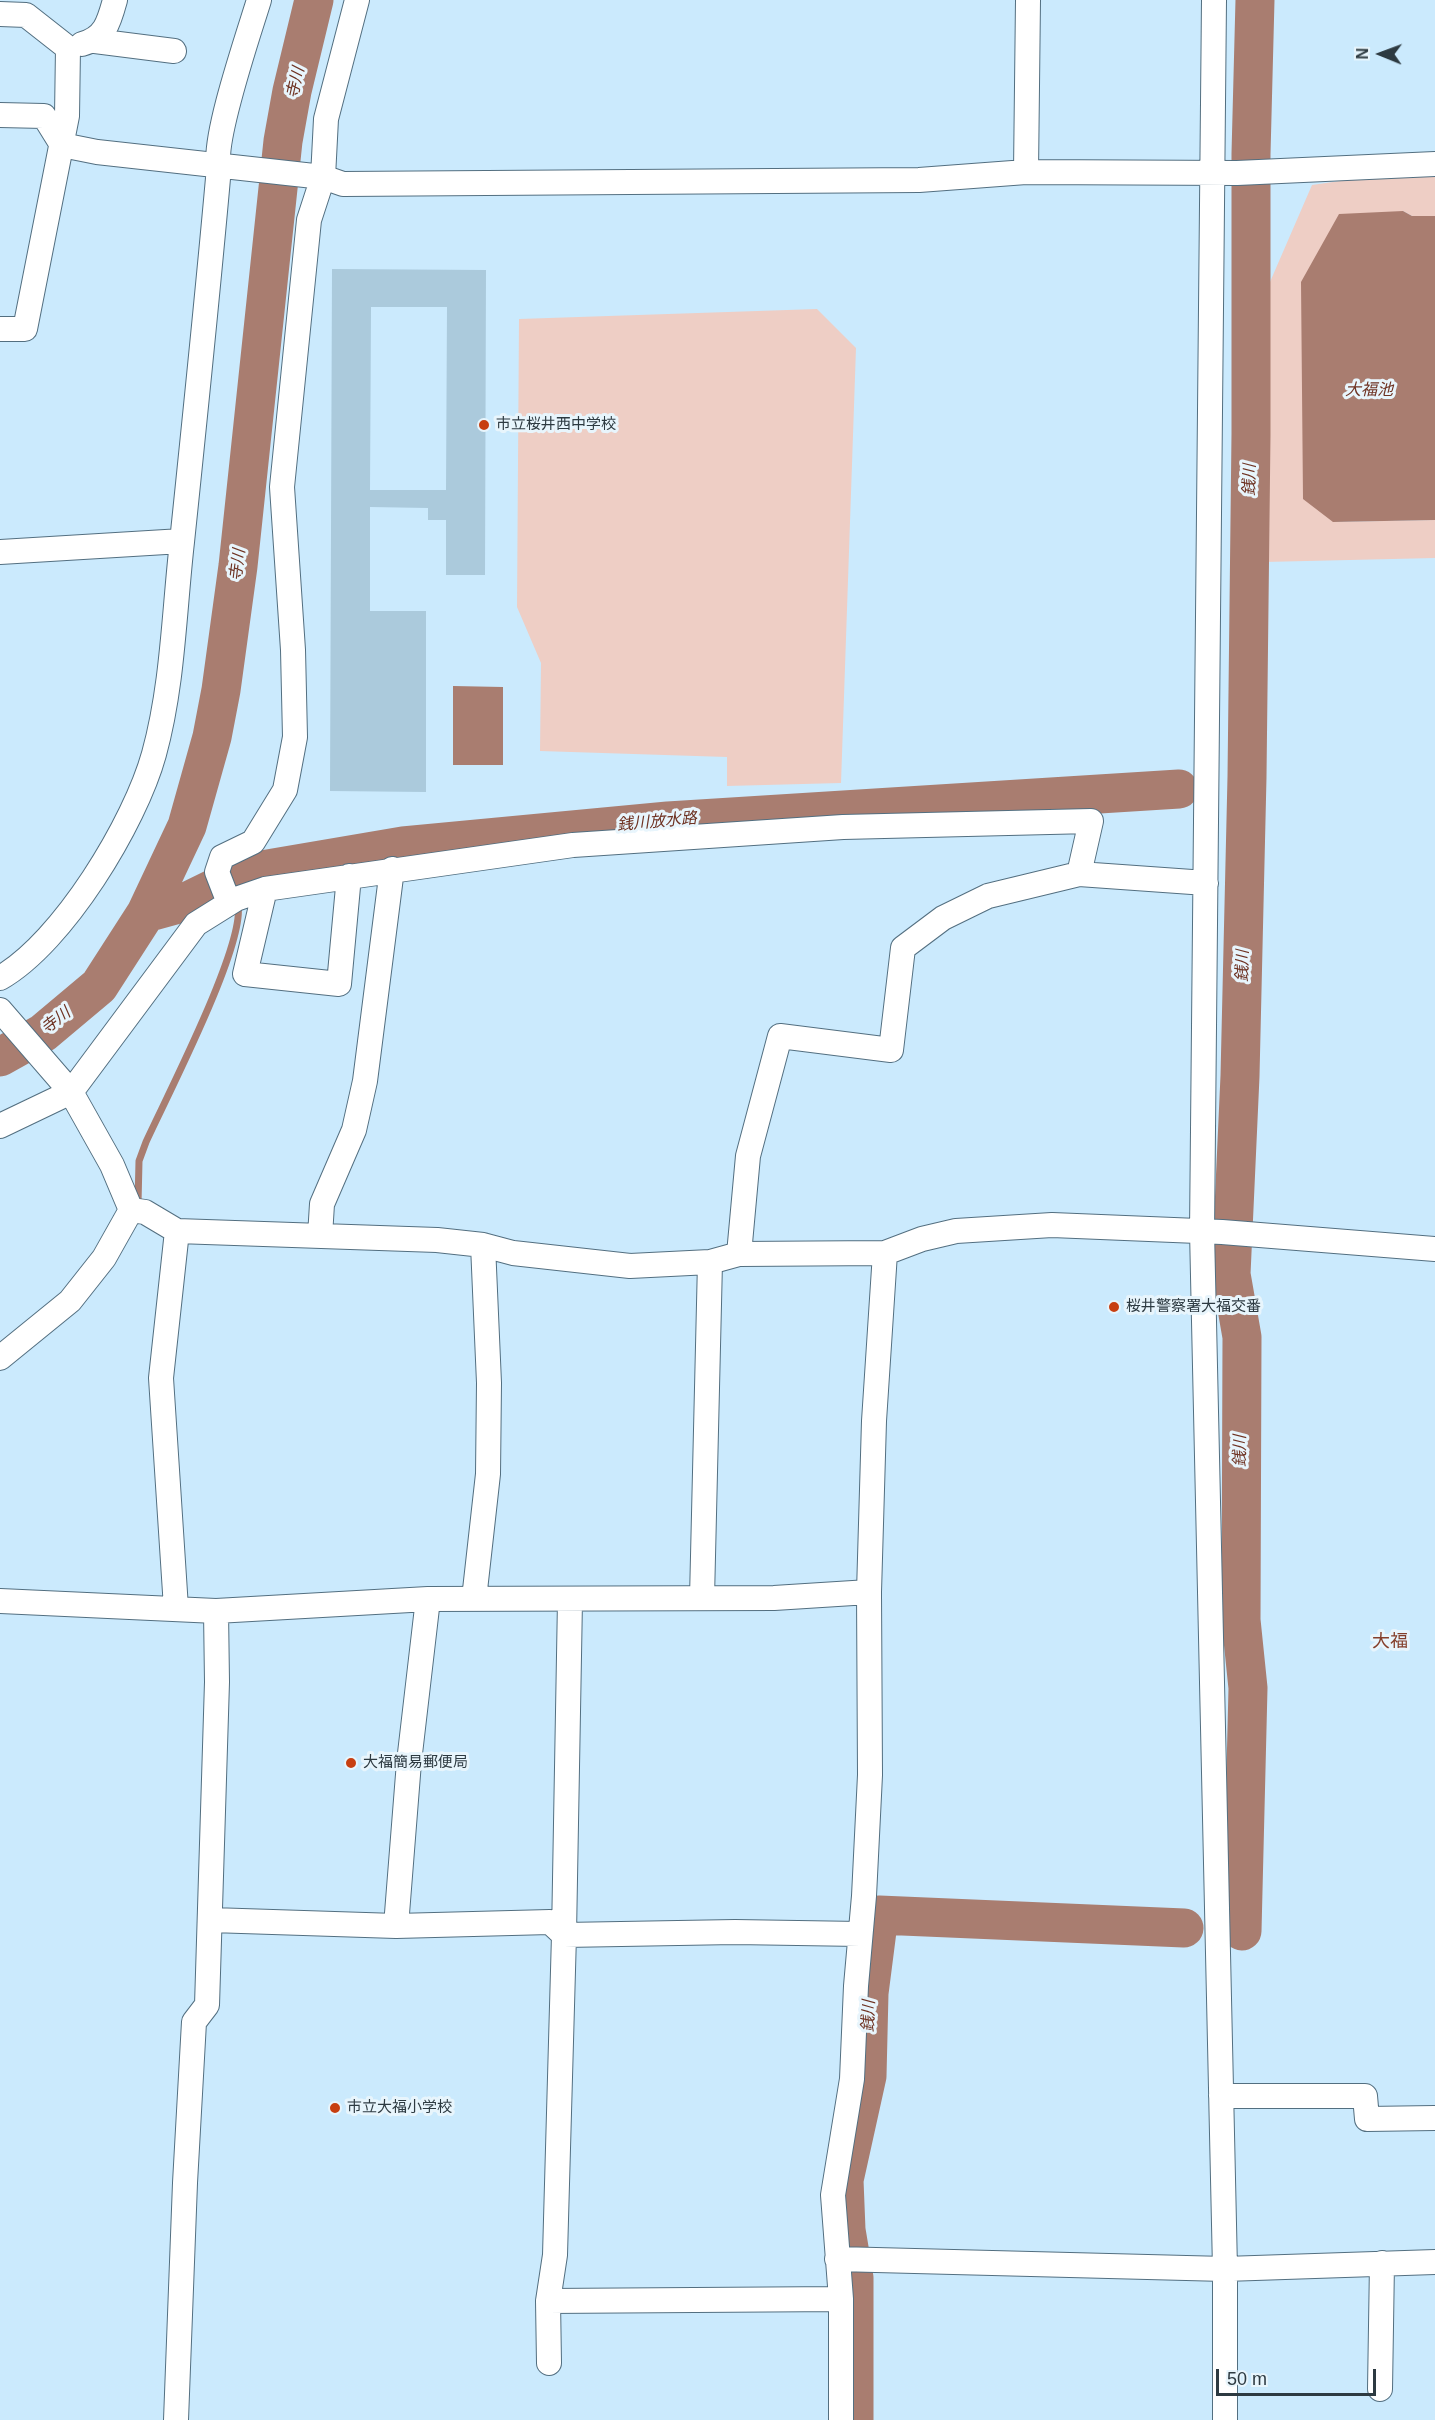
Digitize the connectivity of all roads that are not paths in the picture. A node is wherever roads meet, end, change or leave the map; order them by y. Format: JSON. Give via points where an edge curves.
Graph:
{"nodes":[{"id":1,"x":115,"y":0,"type":"edge"},
{"id":2,"x":259,"y":0,"type":"edge"},
{"id":3,"x":357,"y":0,"type":"edge"},
{"id":4,"x":1028,"y":0,"type":"edge"},
{"id":5,"x":1214,"y":0,"type":"edge"},
{"id":6,"x":0,"y":14,"type":"edge"},
{"id":7,"x":95,"y":41,"type":"junction"},
{"id":8,"x":68,"y":48,"type":"junction"},
{"id":9,"x":174,"y":51,"type":"dead end"},
{"id":10,"x":0,"y":115,"type":"edge"},
{"id":11,"x":62,"y":145,"type":"junction"},
{"id":12,"x":1435,"y":164,"type":"edge"},
{"id":13,"x":226,"y":168,"type":"junction"},
{"id":14,"x":1026,"y":172,"type":"junction"},
{"id":15,"x":1212,"y":172,"type":"junction"},
{"id":16,"x":316,"y":177,"type":"junction"},
{"id":17,"x":0,"y":329,"type":"edge"},
{"id":18,"x":182,"y":542,"type":"junction"},
{"id":19,"x":0,"y":552,"type":"edge"},
{"id":20,"x":392,"y":869,"type":"junction"},
{"id":21,"x":1078,"y":874,"type":"junction"},
{"id":22,"x":349,"y":876,"type":"junction"},
{"id":23,"x":1206,"y":884,"type":"junction"},
{"id":24,"x":245,"y":897,"type":"junction"},
{"id":25,"x":0,"y":978,"type":"edge"},
{"id":26,"x":0,"y":1010,"type":"edge"},
{"id":27,"x":67,"y":1088,"type":"junction"},
{"id":28,"x":0,"y":1126,"type":"edge"},
{"id":29,"x":138,"y":1211,"type":"junction"},
{"id":30,"x":177,"y":1231,"type":"junction"},
{"id":31,"x":1222,"y":1232,"type":"junction"},
{"id":32,"x":320,"y":1236,"type":"junction"},
{"id":33,"x":483,"y":1245,"type":"junction"},
{"id":34,"x":1435,"y":1249,"type":"edge"},
{"id":35,"x":885,"y":1253,"type":"junction"},
{"id":36,"x":739,"y":1254,"type":"junction"},
{"id":37,"x":710,"y":1262,"type":"junction"},
{"id":38,"x":0,"y":1358,"type":"edge"},
{"id":39,"x":869,"y":1592,"type":"junction"},
{"id":40,"x":702,"y":1598,"type":"junction"},
{"id":41,"x":428,"y":1599,"type":"junction"},
{"id":42,"x":474,"y":1599,"type":"junction"},
{"id":43,"x":0,"y":1600,"type":"edge"},
{"id":44,"x":570,"y":1600,"type":"junction"},
{"id":45,"x":176,"y":1608,"type":"junction"},
{"id":46,"x":216,"y":1611,"type":"junction"},
{"id":47,"x":211,"y":1920,"type":"junction"},
{"id":48,"x":396,"y":1926,"type":"junction"},
{"id":49,"x":860,"y":1934,"type":"junction"},
{"id":50,"x":564,"y":1935,"type":"junction"},
{"id":51,"x":1221,"y":2096,"type":"junction"},
{"id":52,"x":1435,"y":2118,"type":"edge"},
{"id":53,"x":837,"y":2259,"type":"junction"},
{"id":54,"x":1435,"y":2262,"type":"edge"},
{"id":55,"x":1382,"y":2263,"type":"junction"},
{"id":56,"x":1225,"y":2269,"type":"junction"},
{"id":57,"x":841,"y":2299,"type":"junction"},
{"id":58,"x":548,"y":2301,"type":"junction"},
{"id":59,"x":549,"y":2363,"type":"dead end"},
{"id":60,"x":1380,"y":2389,"type":"dead end"},
{"id":61,"x":176,"y":2420,"type":"edge"},
{"id":62,"x":841,"y":2420,"type":"edge"},
{"id":63,"x":1224,"y":2420,"type":"edge"}],
"edges":[{"from":1,"to":7,"type":"street","via":[[109,22]]},
{"from":2,"to":13,"type":"street","via":[[221,131],[217,157]]},
{"from":3,"to":16,"type":"street","via":[[326,119]]},
{"from":4,"to":14,"type":"street"},
{"from":5,"to":15,"type":"street"},
{"from":6,"to":8,"type":"street","via":[[26,15]]},
{"from":7,"to":8,"type":"street"},
{"from":7,"to":9,"type":"street"},
{"from":8,"to":11,"type":"street","via":[[67,116]]},
{"from":10,"to":11,"type":"street","via":[[44,116]]},
{"from":11,"to":13,"type":"street"},
{"from":11,"to":17,"type":"street","via":[[25,329]]},
{"from":12,"to":15,"type":"street"},
{"from":13,"to":16,"type":"street"},
{"from":13,"to":18,"type":"street"},
{"from":14,"to":15,"type":"street"},
{"from":14,"to":16,"type":"street","via":[[919,180],[694,182],[343,184]]},
{"from":15,"to":23,"type":"street"},
{"from":16,"to":24,"type":"street","via":[[282,487],[295,737],[285,790],[254,842],[222,857],[217,872]]},
{"from":18,"to":19,"type":"street"},
{"from":18,"to":25,"type":"street","via":[[167,690],[154,755],[130,813],[105,859],[50,937]]},
{"from":20,"to":21,"type":"street","via":[[573,845],[843,827],[1091,821]]},
{"from":20,"to":22,"type":"street"},
{"from":20,"to":32,"type":"street","via":[[365,1081],[354,1130],[322,1204]]},
{"from":21,"to":23,"type":"street"},
{"from":21,"to":36,"type":"street","via":[[988,896],[943,918],[903,948],[891,1050],[780,1036],[748,1156]]},
{"from":22,"to":24,"type":"street"},
{"from":22,"to":24,"type":"street","via":[[339,984],[245,974]]},
{"from":23,"to":31,"type":"street"},
{"from":24,"to":27,"type":"street","via":[[196,924]]},
{"from":26,"to":27,"type":"street"},
{"from":27,"to":28,"type":"street"},
{"from":27,"to":29,"type":"street"},
{"from":29,"to":30,"type":"street"},
{"from":29,"to":38,"type":"street","via":[[70,1301]]},
{"from":30,"to":32,"type":"street"},
{"from":30,"to":45,"type":"street","via":[[161,1378]]},
{"from":31,"to":34,"type":"street"},
{"from":31,"to":35,"type":"street","via":[[1052,1225],[956,1231]]},
{"from":31,"to":51,"type":"street"},
{"from":32,"to":33,"type":"street"},
{"from":33,"to":37,"type":"street","via":[[513,1253],[630,1266]]},
{"from":33,"to":42,"type":"street","via":[[488,1474]]},
{"from":35,"to":36,"type":"street"},
{"from":35,"to":39,"type":"street","via":[[877,1341]]},
{"from":36,"to":37,"type":"street"},
{"from":37,"to":40,"type":"street"},
{"from":39,"to":40,"type":"street"},
{"from":39,"to":49,"type":"street","via":[[870,1775]]},
{"from":40,"to":44,"type":"street"},
{"from":41,"to":42,"type":"street"},
{"from":41,"to":46,"type":"street"},
{"from":41,"to":48,"type":"street","via":[[409,1762]]},
{"from":42,"to":44,"type":"street"},
{"from":43,"to":45,"type":"street"},
{"from":44,"to":50,"type":"street"},
{"from":45,"to":46,"type":"street"},
{"from":46,"to":47,"type":"street"},
{"from":47,"to":48,"type":"street"},
{"from":47,"to":61,"type":"street","via":[[207,2005],[194,2022]]},
{"from":48,"to":50,"type":"street","via":[[550,1923]]},
{"from":49,"to":50,"type":"street"},
{"from":49,"to":53,"type":"street","via":[[852,2079],[833,2195]]},
{"from":50,"to":58,"type":"street","via":[[555,2255]]},
{"from":51,"to":52,"type":"street","via":[[1365,2096],[1366,2119]]},
{"from":51,"to":56,"type":"street"},
{"from":53,"to":56,"type":"street"},
{"from":53,"to":57,"type":"street"},
{"from":54,"to":55,"type":"street"},
{"from":55,"to":56,"type":"street"},
{"from":55,"to":60,"type":"street"},
{"from":56,"to":63,"type":"street"},
{"from":57,"to":58,"type":"street"},
{"from":57,"to":62,"type":"street"},
{"from":58,"to":59,"type":"street"}]}
